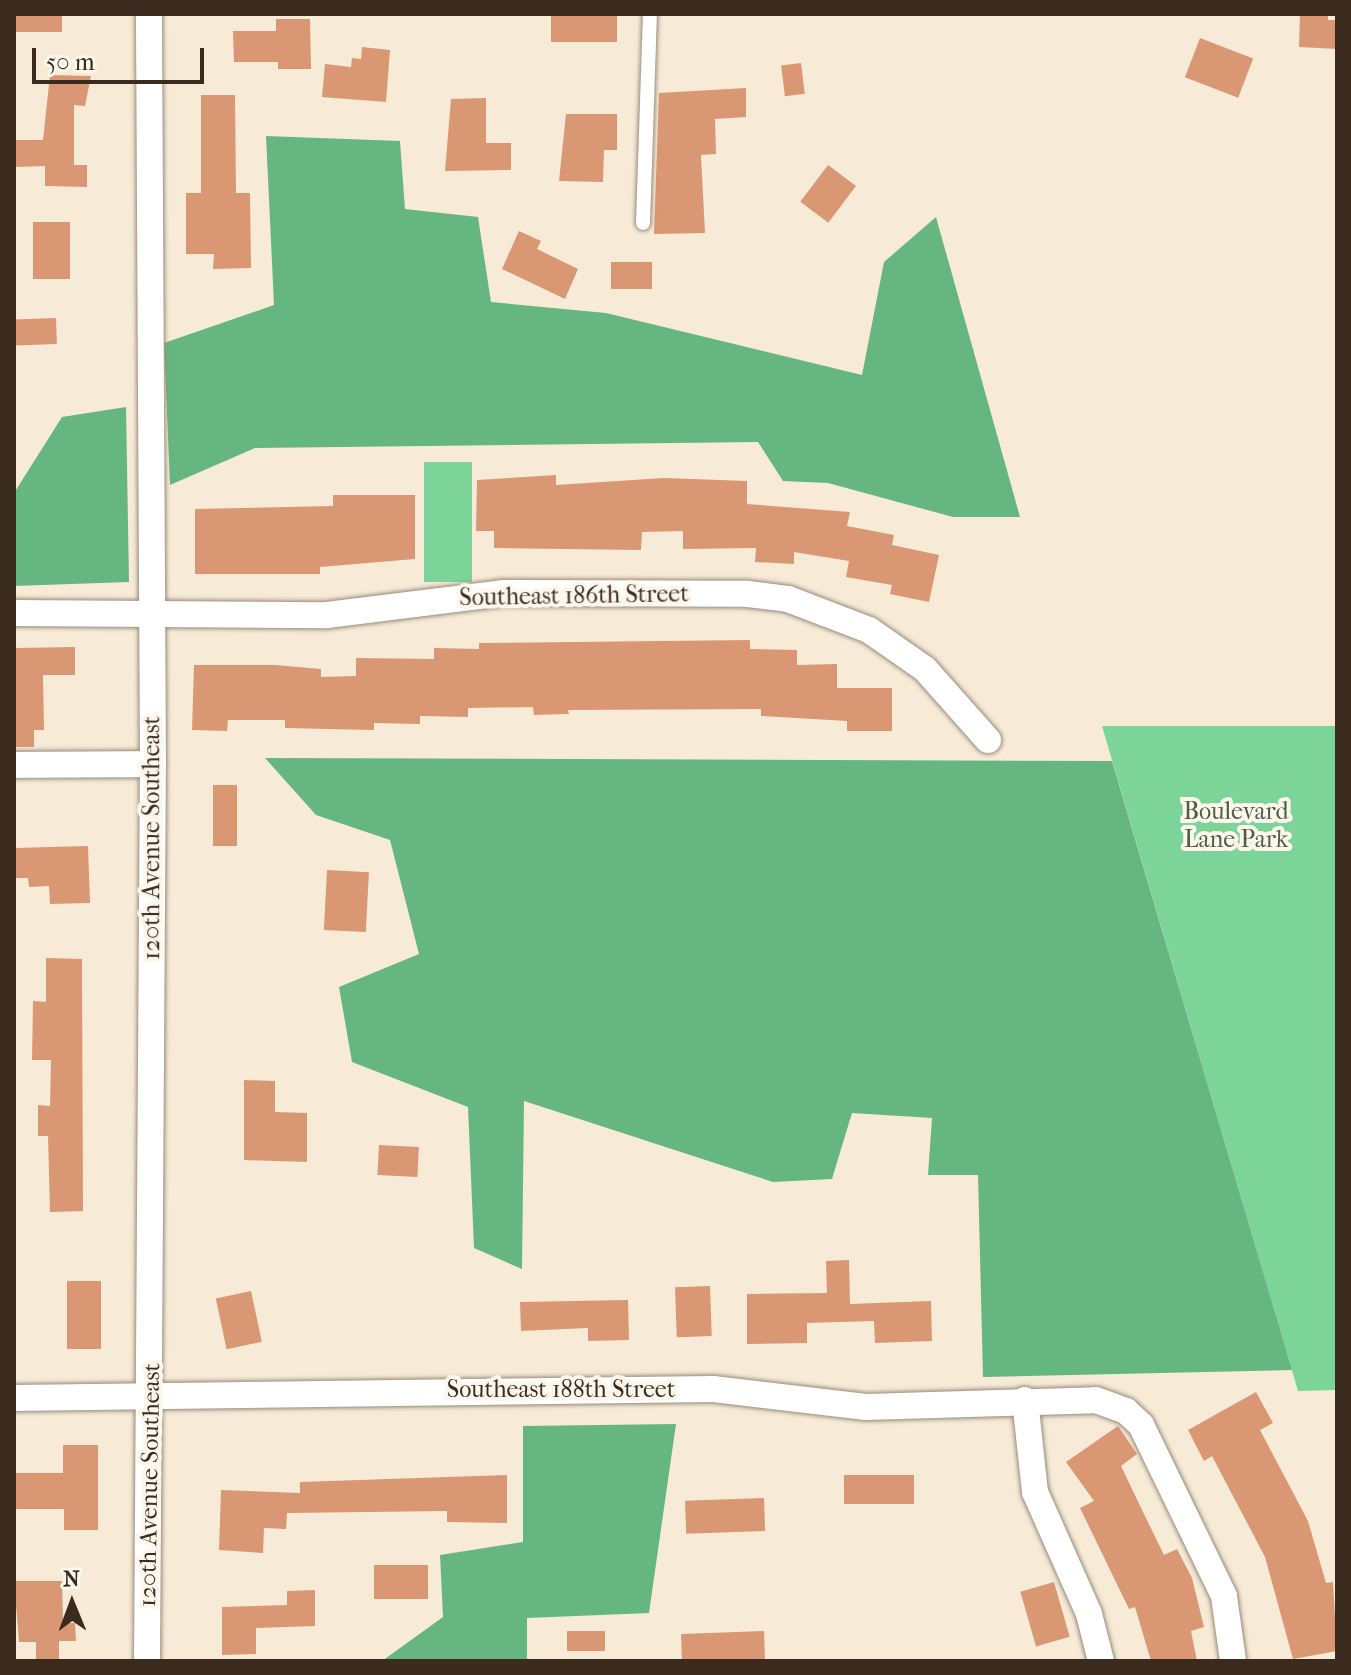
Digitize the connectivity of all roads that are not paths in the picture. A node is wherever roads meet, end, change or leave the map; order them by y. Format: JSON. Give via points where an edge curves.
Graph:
{"nodes":[{"id":1,"x":149,"y":14,"type":"edge"},
{"id":2,"x":650,"y":14,"type":"edge"},
{"id":3,"x":643,"y":223,"type":"dead end"},
{"id":4,"x":14,"y":613,"type":"edge"},
{"id":5,"x":151,"y":613,"type":"junction"},
{"id":6,"x":988,"y":740,"type":"dead end"},
{"id":7,"x":153,"y":764,"type":"junction"},
{"id":8,"x":14,"y":765,"type":"edge"},
{"id":9,"x":152,"y":1393,"type":"junction"},
{"id":10,"x":14,"y":1398,"type":"edge"},
{"id":11,"x":1025,"y":1400,"type":"junction"},
{"id":12,"x":147,"y":1661,"type":"edge"},
{"id":13,"x":1101,"y":1661,"type":"edge"},
{"id":14,"x":1233,"y":1661,"type":"edge"}],
"edges":[{"from":1,"to":5,"type":"street","name":"120th Avenue Southeast"},
{"from":2,"to":3,"type":"lane"},
{"from":4,"to":5,"type":"street","name":"Southeast 186th Street"},
{"from":5,"to":6,"type":"street","name":"Southeast 186th Street","via":[[327,615],[503,593],[748,594],[788,599],[869,630],[925,669]]},
{"from":5,"to":7,"type":"street","name":"120th Avenue Southeast"},
{"from":7,"to":8,"type":"street"},
{"from":7,"to":9,"type":"street","name":"120th Avenue Southeast"},
{"from":9,"to":10,"type":"street","name":"Southeast 188th Street"},
{"from":9,"to":11,"type":"street","name":"Southeast 188th Street","via":[[713,1389],[866,1407]]},
{"from":9,"to":12,"type":"street","name":"120th Avenue Southeast"},
{"from":11,"to":13,"type":"street","via":[[1035,1492],[1089,1614]]},
{"from":11,"to":14,"type":"street","name":"Southeast 188th Street","via":[[1076,1397],[1107,1403],[1141,1425],[1224,1596]]}]}
